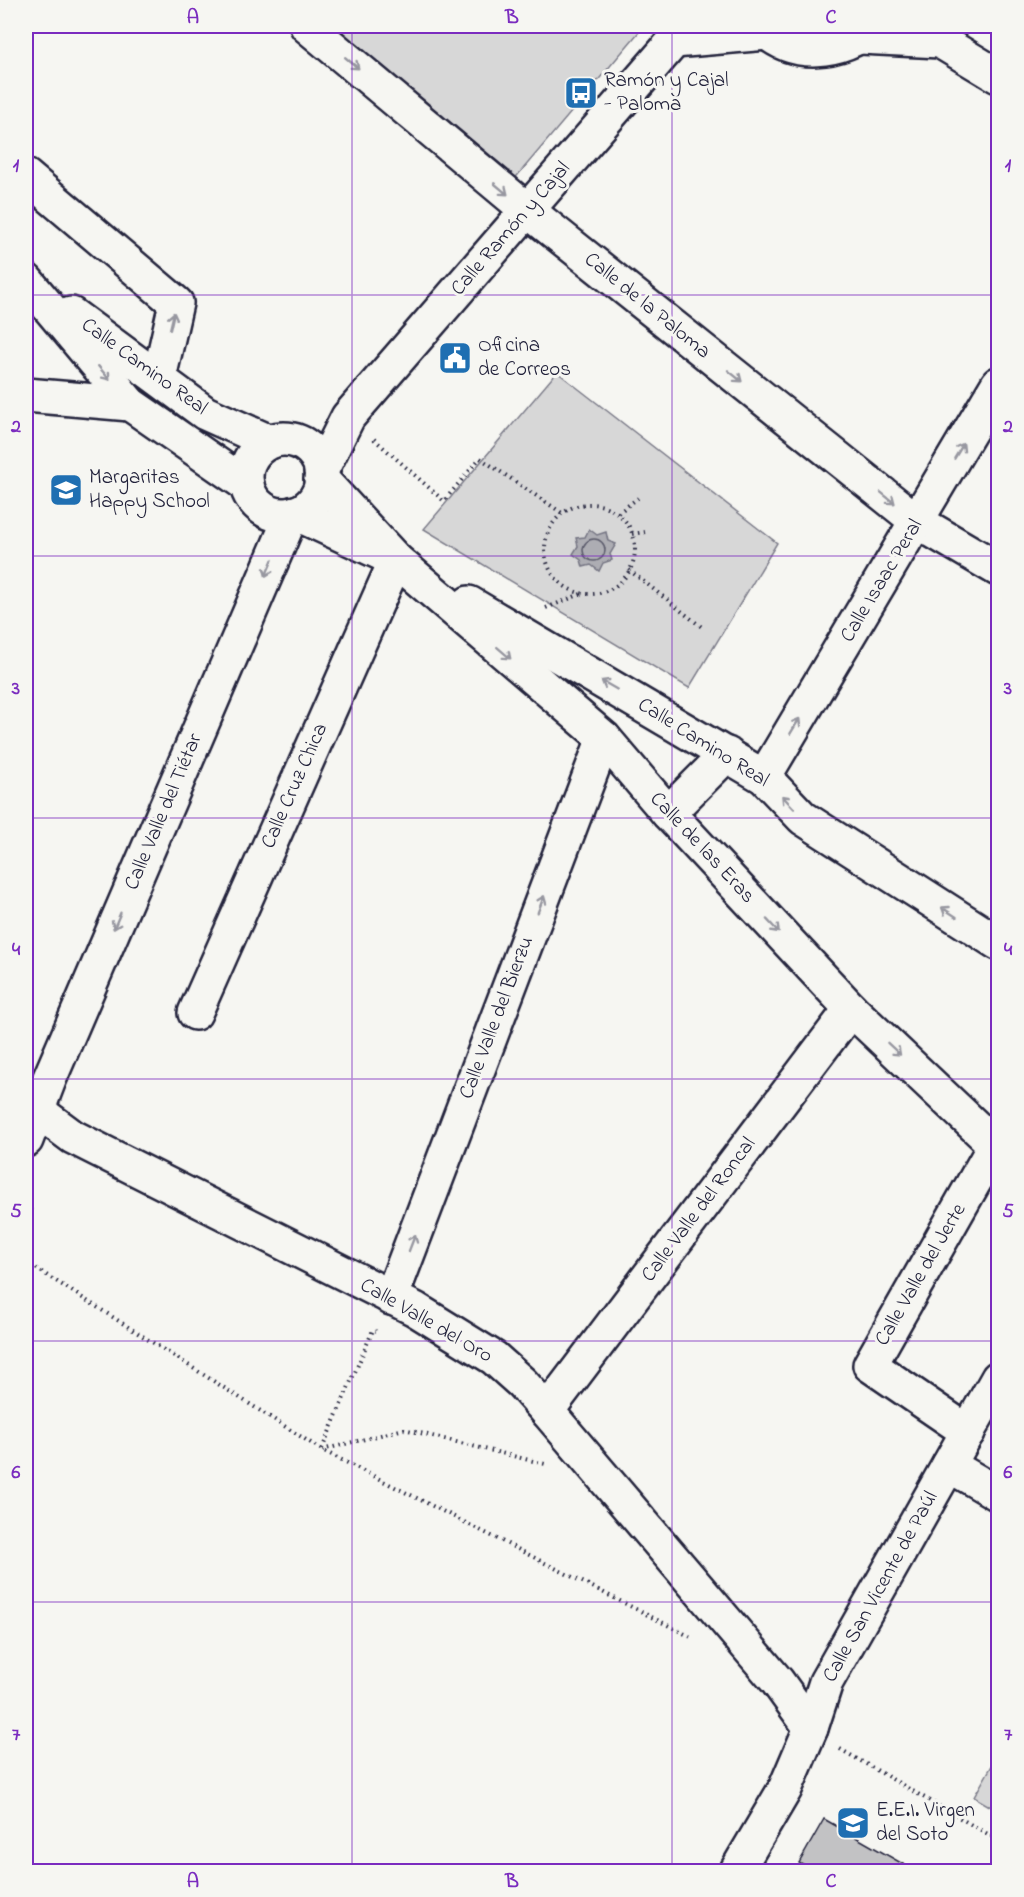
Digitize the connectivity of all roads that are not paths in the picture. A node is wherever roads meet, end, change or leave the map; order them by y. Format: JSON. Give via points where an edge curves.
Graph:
{"nodes":[{"id":1,"x":307,"y":26,"type":"edge"},
{"id":2,"x":763,"y":29,"type":"edge"},
{"id":3,"x":868,"y":31,"type":"edge"},
{"id":4,"x":679,"y":33,"type":"edge"},
{"id":5,"x":935,"y":33,"type":"edge"},
{"id":6,"x":999,"y":75,"type":"edge"},
{"id":7,"x":26,"y":176,"type":"edge"},
{"id":8,"x":527,"y":210,"type":"junction"},
{"id":9,"x":26,"y":280,"type":"edge"},
{"id":10,"x":159,"y":378,"type":"junction"},
{"id":11,"x":999,"y":384,"type":"edge"},
{"id":12,"x":130,"y":404,"type":"junction"},
{"id":13,"x":29,"y":405,"type":"edge"},
{"id":14,"x":348,"y":417,"type":"junction"},
{"id":15,"x":270,"y":442,"type":"junction"},
{"id":16,"x":302,"y":445,"type":"junction"},
{"id":17,"x":321,"y":475,"type":"junction"},
{"id":18,"x":247,"y":485,"type":"junction"},
{"id":19,"x":293,"y":514,"type":"junction"},
{"id":20,"x":918,"y":522,"type":"junction"},
{"id":21,"x":396,"y":560,"type":"junction"},
{"id":22,"x":999,"y":569,"type":"edge"},
{"id":23,"x":604,"y":738,"type":"junction"},
{"id":24,"x":727,"y":754,"type":"junction"},
{"id":25,"x":764,"y":777,"type":"junction"},
{"id":26,"x":668,"y":813,"type":"junction"},
{"id":27,"x":999,"y":943,"type":"edge"},
{"id":28,"x":851,"y":1009,"type":"junction"},
{"id":29,"x":195,"y":1013,"type":"dead end"},
{"id":30,"x":29,"y":1118,"type":"edge"},
{"id":31,"x":997,"y":1146,"type":"edge"},
{"id":32,"x":403,"y":1304,"type":"junction"},
{"id":33,"x":999,"y":1378,"type":"edge"},
{"id":34,"x":547,"y":1411,"type":"junction"},
{"id":35,"x":968,"y":1432,"type":"junction"},
{"id":36,"x":949,"y":1465,"type":"junction"},
{"id":37,"x":999,"y":1494,"type":"edge"},
{"id":38,"x":824,"y":1737,"type":"junction"},
{"id":39,"x":736,"y":1872,"type":"edge"}],
"edges":[{"from":1,"to":8,"type":"street","name":"Calle de la Paloma","one_way":true},
{"from":2,"to":3,"type":"street","via":[[788,45],[813,50],[838,47]]},
{"from":2,"to":4,"type":"street","name":"Calle Ramón y Cajal"},
{"from":3,"to":5,"type":"street"},
{"from":4,"to":8,"type":"street","name":"Calle Ramón y Cajal"},
{"from":5,"to":6,"type":"street"},
{"from":10,"to":7,"type":"street","one_way":true,"via":[[176,303]]},
{"from":8,"to":14,"type":"street","name":"Calle Ramón y Cajal"},
{"from":8,"to":20,"type":"street","name":"Calle de la Paloma","one_way":true},
{"from":9,"to":10,"type":"street","name":"Calle Camino Real"},
{"from":9,"to":12,"type":"street","name":"Calle Camino Real","one_way":true},
{"from":10,"to":15,"type":"street","name":"Calle Camino Real","via":[[205,414]]},
{"from":20,"to":11,"type":"street","name":"Calle Isaac Peral","one_way":true},
{"from":12,"to":13,"type":"street"},
{"from":12,"to":18,"type":"street","name":"Calle Camino Real"},
{"from":14,"to":16,"type":"street","name":"Calle Ramón y Cajal"},
{"from":14,"to":17,"type":"street","name":"Calle Ramón y Cajal"},
{"from":15,"to":16,"type":"street","via":[[292,441]]},
{"from":15,"to":18,"type":"street","via":[[248,464]]},
{"from":16,"to":17,"type":"street","via":[[317,460]]},
{"from":17,"to":19,"type":"street","via":[[314,500]]},
{"from":17,"to":21,"type":"street","name":"Calle Camino Real"},
{"from":18,"to":19,"type":"street","via":[[258,506],[280,515]]},
{"from":19,"to":21,"type":"street","name":"Calle Camino Real"},
{"from":19,"to":30,"type":"street","name":"Calle Valle del Tiétar","one_way":true},
{"from":20,"to":22,"type":"street","name":"Calle de la Paloma"},
{"from":25,"to":20,"type":"street","name":"Calle Isaac Peral","one_way":true},
{"from":21,"to":23,"type":"street","name":"Calle de las Eras","one_way":true},
{"from":24,"to":21,"type":"street","name":"Calle Camino Real","one_way":true},
{"from":21,"to":29,"type":"street","name":"Calle Cruz Chica"},
{"from":23,"to":26,"type":"street","name":"Calle de las Eras"},
{"from":32,"to":23,"type":"street","name":"Calle Valle del Bierzu","one_way":true},
{"from":24,"to":25,"type":"street","name":"Calle Camino Real"},
{"from":24,"to":26,"type":"street"},
{"from":27,"to":25,"type":"street","name":"Calle Camino Real","one_way":true,"via":[[803,818]]},
{"from":26,"to":28,"type":"street","name":"Calle de las Eras","one_way":true},
{"from":28,"to":31,"type":"street","name":"Calle de las Eras","one_way":true},
{"from":28,"to":34,"type":"street","name":"Calle Valle del Roncal"},
{"from":30,"to":32,"type":"street","name":"Calle Valle del Oro"},
{"from":31,"to":35,"type":"street","name":"Calle Valle del Jerte","via":[[870,1365]]},
{"from":32,"to":34,"type":"street","name":"Calle Valle del Oro","via":[[494,1358]]},
{"from":33,"to":35,"type":"street","name":"Calle San Vicente de Paúl"},
{"from":34,"to":38,"type":"street","name":"Calle Valle del Oro"},
{"from":35,"to":36,"type":"street","name":"Calle San Vicente de Paúl"},
{"from":36,"to":37,"type":"street"},
{"from":36,"to":38,"type":"street","name":"Calle San Vicente de Paúl","via":[[826,1682]]},
{"from":38,"to":39,"type":"street","name":"Calle San Vicente de Paúl","via":[[785,1789]]}]}
